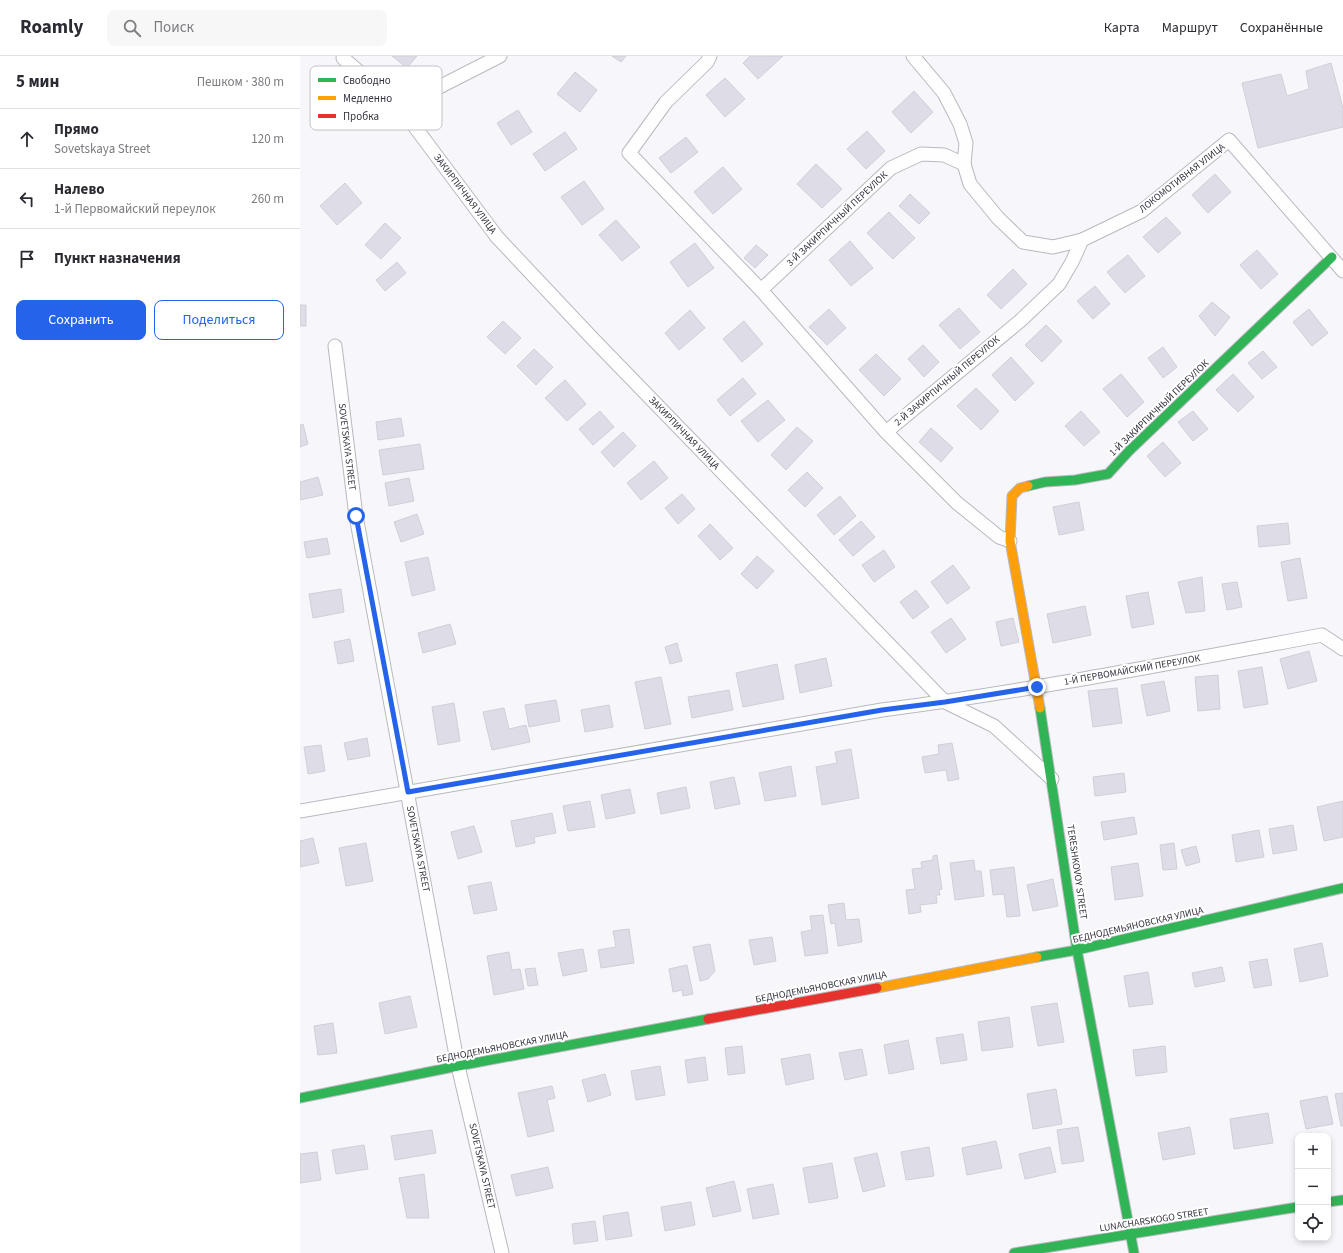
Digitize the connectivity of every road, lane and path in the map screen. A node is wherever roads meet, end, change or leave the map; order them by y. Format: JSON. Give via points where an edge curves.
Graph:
{"nodes":[{"id":1,"x":500,"y":56,"type":"edge"},
{"id":2,"x":710,"y":56,"type":"edge"},
{"id":3,"x":913,"y":56,"type":"edge"},
{"id":4,"x":343,"y":58,"type":"dead end"},
{"id":5,"x":352,"y":66,"type":"edge"},
{"id":6,"x":442,"y":86,"type":"edge"},
{"id":7,"x":417,"y":130,"type":"edge"},
{"id":8,"x":964,"y":164,"type":"junction"},
{"id":9,"x":1082,"y":240,"type":"junction"},
{"id":10,"x":1332,"y":257,"type":"junction"},
{"id":11,"x":1343,"y":271,"type":"edge"},
{"id":12,"x":761,"y":290,"type":"junction"},
{"id":13,"x":335,"y":346,"type":"dead end"},
{"id":14,"x":886,"y":432,"type":"junction"},
{"id":15,"x":1010,"y":541,"type":"junction"},
{"id":16,"x":1343,"y":649,"type":"edge"},
{"id":17,"x":1037,"y":687,"type":"junction"},
{"id":18,"x":945,"y":702,"type":"junction"},
{"id":19,"x":1052,"y":779,"type":"junction"},
{"id":20,"x":408,"y":792,"type":"junction"},
{"id":21,"x":300,"y":811,"type":"edge"},
{"id":22,"x":1343,"y":888,"type":"edge"},
{"id":23,"x":1077,"y":950,"type":"junction"},
{"id":24,"x":458,"y":1066,"type":"junction"},
{"id":25,"x":300,"y":1098,"type":"edge"},
{"id":26,"x":1343,"y":1200,"type":"edge"},
{"id":27,"x":1331,"y":1202,"type":"edge"},
{"id":28,"x":1295,"y":1208,"type":"edge"},
{"id":29,"x":1130,"y":1235,"type":"junction"},
{"id":30,"x":502,"y":1253,"type":"edge"},
{"id":31,"x":1014,"y":1253,"type":"edge"},
{"id":32,"x":1134,"y":1253,"type":"edge"}],
"edges":[{"from":1,"to":6,"type":"street"},
{"from":2,"to":12,"type":"street","via":[[666,102],[629,153]]},
{"from":3,"to":8,"type":"street","name":"ЛОКОМОТИВНАЯ УЛИЦА","via":[[944,93],[960,124],[966,143]]},
{"from":4,"to":5,"type":"street","name":"ЗАКИРПИЧНАЯ УЛИЦА"},
{"from":7,"to":18,"type":"street","name":"ЗАКИРПИЧНАЯ УЛИЦА","via":[[497,237]]},
{"from":8,"to":9,"type":"street","name":"ЛОКОМОТИВНАЯ УЛИЦА","via":[[970,184],[998,218],[1023,242],[1053,247]]},
{"from":8,"to":12,"type":"street","name":"3-Й ЗАКИРПИЧНЫЙ ПЕРЕУЛОК","via":[[944,155],[921,154],[891,168]]},
{"from":9,"to":10,"type":"street","name":"ЛОКОМОТИВНАЯ УЛИЦА","via":[[1142,211],[1229,140]]},
{"from":9,"to":14,"type":"street","name":"2-Й ЗАКИРПИЧНЫЙ ПЕРЕУЛОК","via":[[1059,284],[1020,321]]},
{"from":10,"to":11,"type":"street","name":"ЛОКОМОТИВНАЯ УЛИЦА"},
{"from":10,"to":15,"type":"street","name":"1-Й ЗАКИРПИЧНЫЙ ПЕРЕУЛОК","via":[[1108,474],[1020,488],[1012,496]]},
{"from":12,"to":14,"type":"street"},
{"from":13,"to":20,"type":"street","name":"SOVETSKAYA STREET","via":[[356,516]]},
{"from":14,"to":15,"type":"street","name":"2-Й ЗАКИРПИЧНЫЙ ПЕРЕУЛОК","via":[[957,503],[999,537]]},
{"from":15,"to":17,"type":"street","name":"TERESHKOVOY STREET"},
{"from":16,"to":17,"type":"street","name":"1-Й ПЕРВОМАЙСКИЙ ПЕРЕУЛОК","via":[[1322,635]]},
{"from":17,"to":18,"type":"street","name":"1-Й ПЕРВОМАЙСКИЙ ПЕРЕУЛОК"},
{"from":17,"to":19,"type":"street","name":"TERESHKOVOY STREET"},
{"from":18,"to":19,"type":"street","name":"ЗАКИРПИЧНАЯ УЛИЦА","via":[[994,726]]},
{"from":18,"to":20,"type":"street","name":"1-Й ПЕРВОМАЙСКИЙ ПЕРЕУЛОК","via":[[882,710]]},
{"from":19,"to":23,"type":"street","name":"TERESHKOVOY STREET"},
{"from":20,"to":21,"type":"street","name":"1-Й ПЕРВОМАЙСКИЙ ПЕРЕУЛОК"},
{"from":20,"to":24,"type":"street","name":"SOVETSKAYA STREET"},
{"from":22,"to":23,"type":"street","name":"БЕДНОДЕМЬЯНОВСКАЯ УЛИЦА"},
{"from":23,"to":24,"type":"street","name":"БЕДНОДЕМЬЯНОВСКАЯ УЛИЦА"},
{"from":23,"to":29,"type":"street","name":"TERESHKOVOY STREET"},
{"from":24,"to":25,"type":"street","name":"БЕДНОДЕМЬЯНОВСКАЯ УЛИЦА"},
{"from":24,"to":30,"type":"street","name":"SOVETSKAYA STREET"},
{"from":26,"to":27,"type":"street"},
{"from":28,"to":29,"type":"street","name":"LUNACHARSKOGO STREET"},
{"from":29,"to":31,"type":"street","name":"LUNACHARSKOGO STREET"},
{"from":29,"to":32,"type":"street","name":"TERESHKOVOY STREET"}]}
